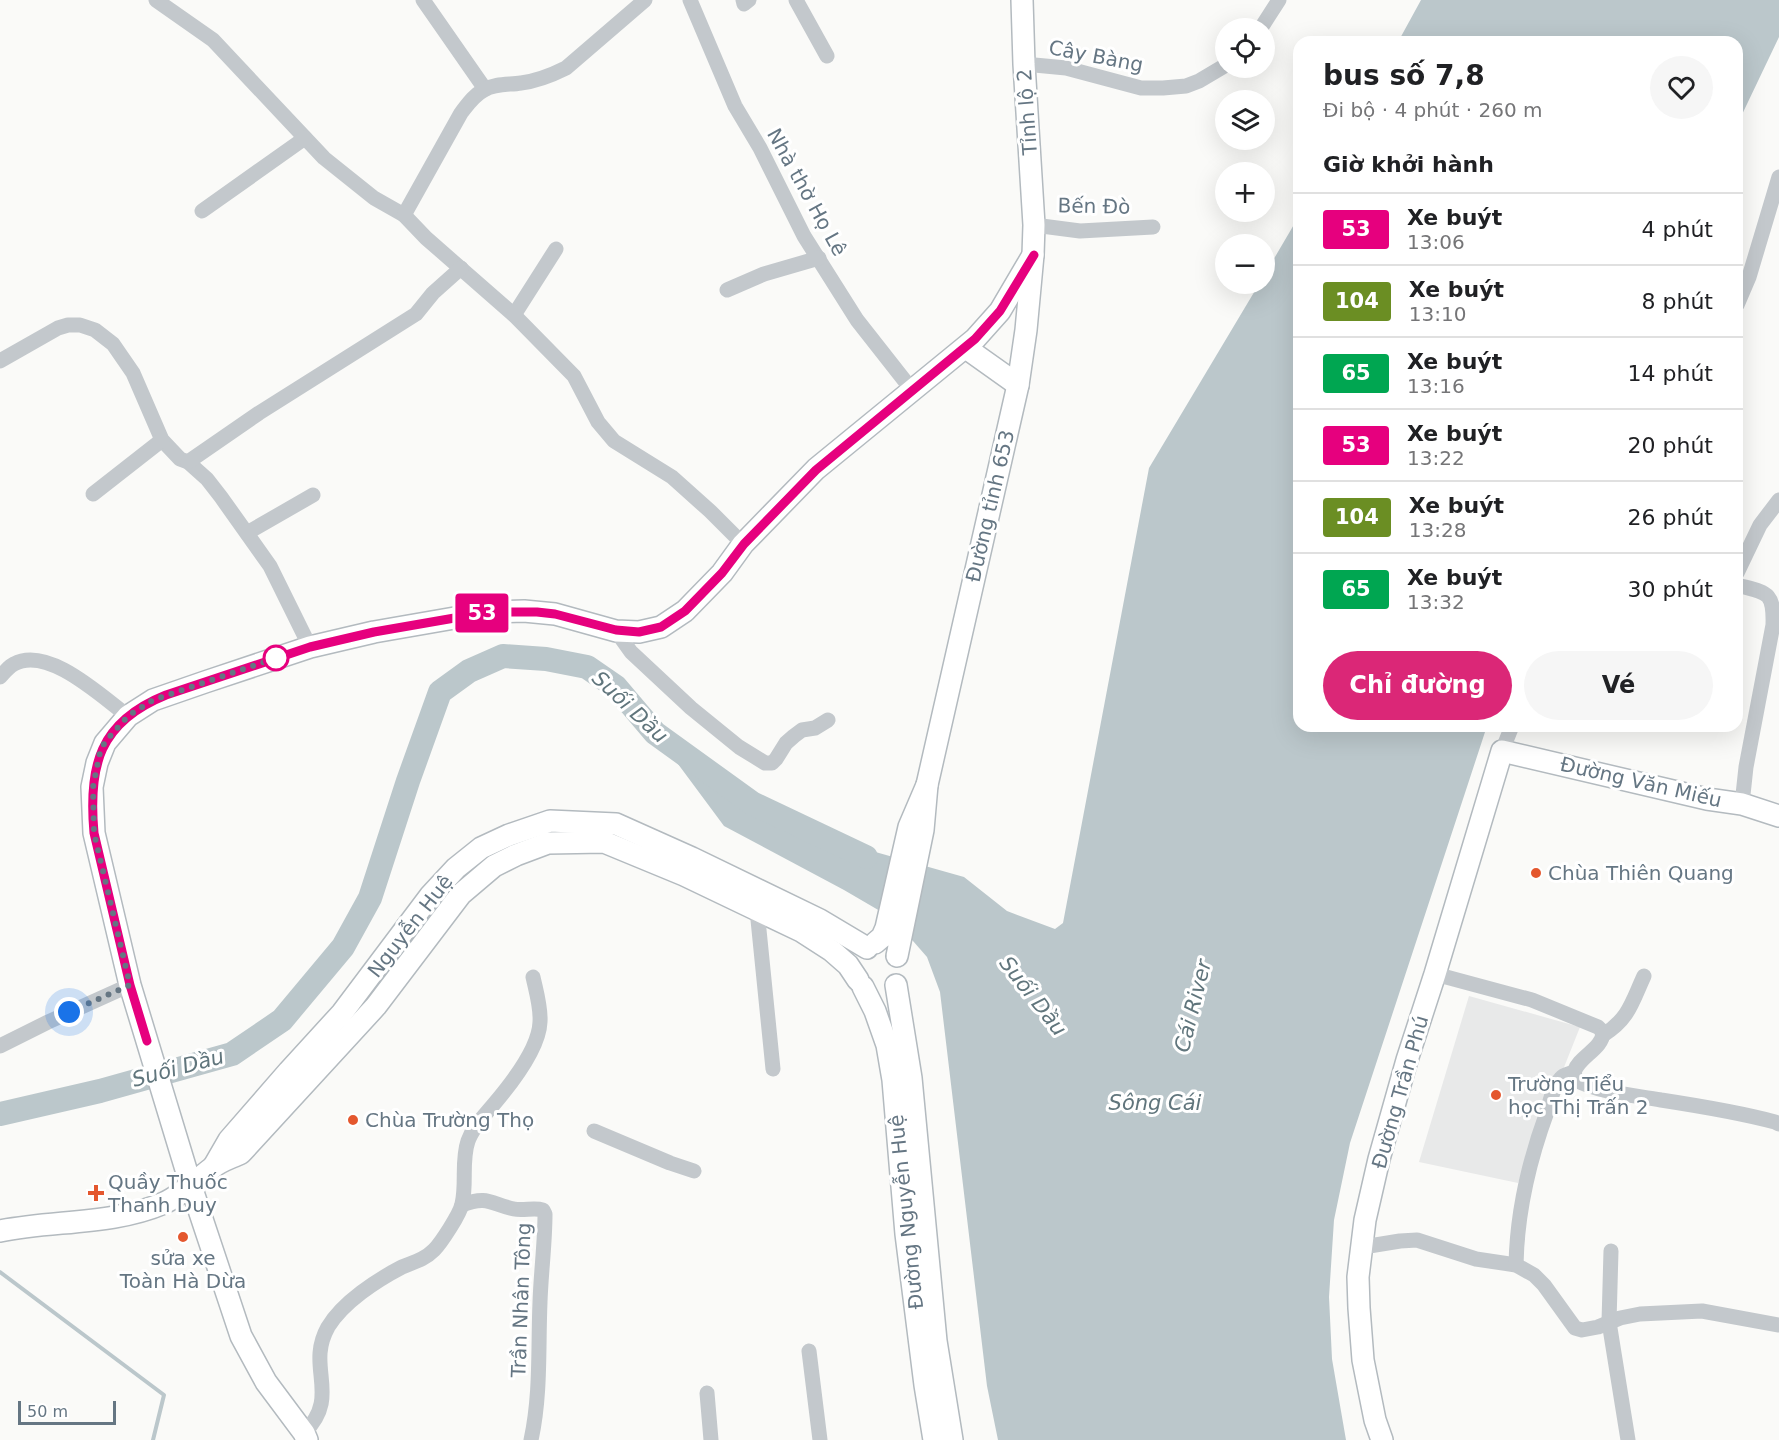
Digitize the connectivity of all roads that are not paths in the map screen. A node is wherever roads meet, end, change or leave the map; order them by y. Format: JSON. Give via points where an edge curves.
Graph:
{"nodes":[{"id":1,"x":156,"y":0,"type":"edge"},
{"id":2,"x":423,"y":0,"type":"edge"},
{"id":3,"x":645,"y":0,"type":"edge"},
{"id":4,"x":690,"y":0,"type":"edge"},
{"id":5,"x":743,"y":0,"type":"edge"},
{"id":6,"x":749,"y":0,"type":"edge"},
{"id":7,"x":796,"y":0,"type":"edge"},
{"id":8,"x":1022,"y":0,"type":"edge"},
{"id":9,"x":1279,"y":0,"type":"edge"},
{"id":10,"x":1267,"y":18,"type":"edge"},
{"id":11,"x":827,"y":56,"type":"dead end"},
{"id":12,"x":1024,"y":64,"type":"junction"},
{"id":13,"x":1215,"y":72,"type":"edge"},
{"id":14,"x":485,"y":89,"type":"junction"},
{"id":15,"x":305,"y":138,"type":"junction"},
{"id":16,"x":1779,"y":177,"type":"edge"},
{"id":17,"x":202,"y":211,"type":"dead end"},
{"id":18,"x":404,"y":215,"type":"junction"},
{"id":19,"x":1034,"y":225,"type":"junction"},
{"id":20,"x":1153,"y":227,"type":"dead end"},
{"id":21,"x":556,"y":249,"type":"dead end"},
{"id":22,"x":1034,"y":255,"type":"junction"},
{"id":23,"x":819,"y":258,"type":"junction"},
{"id":24,"x":461,"y":268,"type":"junction"},
{"id":25,"x":727,"y":290,"type":"dead end"},
{"id":26,"x":1743,"y":290,"type":"edge"},
{"id":27,"x":514,"y":315,"type":"junction"},
{"id":28,"x":966,"y":348,"type":"junction"},
{"id":29,"x":0,"y":361,"type":"edge"},
{"id":30,"x":1018,"y":385,"type":"junction"},
{"id":31,"x":912,"y":390,"type":"junction"},
{"id":32,"x":162,"y":440,"type":"junction"},
{"id":33,"x":188,"y":462,"type":"junction"},
{"id":34,"x":93,"y":494,"type":"dead end"},
{"id":35,"x":313,"y":495,"type":"dead end"},
{"id":36,"x":1779,"y":500,"type":"edge"},
{"id":37,"x":246,"y":532,"type":"junction"},
{"id":38,"x":744,"y":544,"type":"junction"},
{"id":39,"x":1743,"y":560,"type":"edge"},
{"id":40,"x":1743,"y":587,"type":"edge"},
{"id":41,"x":616,"y":630,"type":"junction"},
{"id":42,"x":310,"y":647,"type":"junction"},
{"id":43,"x":2,"y":670,"type":"edge"},
{"id":44,"x":128,"y":716,"type":"junction"},
{"id":45,"x":828,"y":720,"type":"dead end"},
{"id":46,"x":1510,"y":732,"type":"edge"},
{"id":47,"x":1502,"y":751,"type":"junction"},
{"id":48,"x":1742,"y":804,"type":"junction"},
{"id":49,"x":1779,"y":816,"type":"edge"},
{"id":50,"x":688,"y":866,"type":"junction"},
{"id":51,"x":757,"y":910,"type":"junction"},
{"id":52,"x":896,"y":921,"type":"junction"},
{"id":53,"x":871,"y":946,"type":"junction"},
{"id":54,"x":897,"y":956,"type":"junction"},
{"id":55,"x":1435,"y":974,"type":"junction"},
{"id":56,"x":1644,"y":976,"type":"dead end"},
{"id":57,"x":533,"y":977,"type":"dead end"},
{"id":58,"x":861,"y":984,"type":"junction"},
{"id":59,"x":130,"y":985,"type":"junction"},
{"id":60,"x":896,"y":985,"type":"junction"},
{"id":61,"x":1604,"y":1035,"type":"junction"},
{"id":62,"x":0,"y":1046,"type":"edge"},
{"id":63,"x":773,"y":1069,"type":"dead end"},
{"id":64,"x":1574,"y":1072,"type":"junction"},
{"id":65,"x":1779,"y":1125,"type":"edge"},
{"id":66,"x":594,"y":1131,"type":"dead end"},
{"id":67,"x":694,"y":1171,"type":"dead end"},
{"id":68,"x":191,"y":1186,"type":"junction"},
{"id":69,"x":462,"y":1205,"type":"junction"},
{"id":70,"x":0,"y":1231,"type":"edge"},
{"id":71,"x":916,"y":1233,"type":"junction"},
{"id":72,"x":1363,"y":1247,"type":"junction"},
{"id":73,"x":1611,"y":1251,"type":"dead end"},
{"id":74,"x":1516,"y":1265,"type":"junction"},
{"id":75,"x":1609,"y":1322,"type":"junction"},
{"id":76,"x":1779,"y":1325,"type":"edge"},
{"id":77,"x":809,"y":1351,"type":"dead end"},
{"id":78,"x":707,"y":1394,"type":"dead end"},
{"id":79,"x":306,"y":1436,"type":"edge"},
{"id":80,"x":531,"y":1440,"type":"edge"},
{"id":81,"x":711,"y":1440,"type":"edge"},
{"id":82,"x":820,"y":1440,"type":"edge"},
{"id":83,"x":934,"y":1440,"type":"edge"},
{"id":84,"x":952,"y":1440,"type":"edge"},
{"id":85,"x":1382,"y":1440,"type":"edge"},
{"id":86,"x":1628,"y":1440,"type":"edge"}],
"edges":[{"from":1,"to":15,"type":"street","via":[[213,40]]},
{"from":2,"to":14,"type":"street"},
{"from":3,"to":14,"type":"street","via":[[566,68],[551,76]]},
{"from":4,"to":23,"type":"street","name":"Nhà thờ Họ Lê","via":[[735,106]]},
{"from":5,"to":6,"type":"street","via":[[744,4]]},
{"from":7,"to":11,"type":"street"},
{"from":8,"to":12,"type":"main road","name":"Tỉnh lộ 2"},
{"from":9,"to":10,"type":"street"},
{"from":12,"to":13,"type":"street","name":"Cây Bàng","via":[[1066,68],[1141,88],[1186,86]]},
{"from":12,"to":19,"type":"main road","name":"Tỉnh lộ 2"},
{"from":14,"to":18,"type":"street","via":[[461,113]]},
{"from":15,"to":17,"type":"street"},
{"from":15,"to":18,"type":"street","via":[[374,198]]},
{"from":16,"to":26,"type":"street"},
{"from":18,"to":24,"type":"street"},
{"from":19,"to":20,"type":"street","name":"Bến Đò","via":[[1080,231]]},
{"from":19,"to":22,"type":"main road","name":"Đường tỉnh 653"},
{"from":21,"to":27,"type":"street"},
{"from":22,"to":28,"type":"main road","via":[[1000,311]]},
{"from":22,"to":30,"type":"main road","name":"Đường tỉnh 653"},
{"from":23,"to":25,"type":"street"},
{"from":23,"to":31,"type":"street","name":"Nhà thờ Họ Lê","via":[[857,320]]},
{"from":24,"to":27,"type":"street"},
{"from":24,"to":33,"type":"street","via":[[433,292],[416,314]]},
{"from":27,"to":38,"type":"street","via":[[574,376],[598,422],[614,441],[672,477]]},
{"from":28,"to":30,"type":"main road"},
{"from":28,"to":31,"type":"main road"},
{"from":29,"to":32,"type":"street","via":[[58,328],[80,325],[95,330],[112,344],[133,373]]},
{"from":30,"to":52,"type":"main road","name":"Đường tỉnh 653"},
{"from":31,"to":38,"type":"main road","via":[[816,470]]},
{"from":32,"to":33,"type":"street","via":[[170,451]]},
{"from":32,"to":34,"type":"street"},
{"from":33,"to":37,"type":"street","via":[[207,479]]},
{"from":35,"to":37,"type":"street"},
{"from":36,"to":39,"type":"street","via":[[1760,525]]},
{"from":37,"to":42,"type":"street","via":[[270,566]]},
{"from":38,"to":41,"type":"main road","via":[[722,573],[674,619],[639,632]]},
{"from":40,"to":48,"type":"street","via":[[1767,595],[1772,602],[1773,625]]},
{"from":41,"to":42,"type":"main road","via":[[555,614],[489,612]]},
{"from":41,"to":45,"type":"street","via":[[631,652],[691,708],[765,763],[772,763],[786,743],[802,730]]},
{"from":42,"to":44,"type":"main road","via":[[166,695]]},
{"from":43,"to":44,"type":"street","via":[[21,661],[56,666]]},
{"from":44,"to":59,"type":"main road","via":[[100,752],[92,796],[94,833]]},
{"from":46,"to":47,"type":"street"},
{"from":47,"to":48,"type":"main road","name":"Đường Văn Miếu"},
{"from":47,"to":55,"type":"main road","name":"Đường Trần Phú"},
{"from":48,"to":49,"type":"main road","name":"Đường Văn Miếu"},
{"from":50,"to":51,"type":"main road","name":"Nguyễn Huệ"},
{"from":50,"to":53,"type":"main road","name":"Nguyễn Huệ","via":[[820,920]]},
{"from":50,"to":68,"type":"main road","name":"Nguyễn Huệ","via":[[616,824],[550,821],[481,848],[430,896],[342,1013],[229,1140],[214,1166]]},
{"from":51,"to":58,"type":"main road","name":"Nguyễn Huệ","via":[[832,951]]},
{"from":51,"to":63,"type":"street"},
{"from":52,"to":53,"type":"main road","name":"Đường tỉnh 653"},
{"from":52,"to":54,"type":"main road","name":"Đường tỉnh 653"},
{"from":53,"to":54,"type":"main road","via":[[890,944]]},
{"from":53,"to":58,"type":"main road","via":[[858,962],[856,971]]},
{"from":54,"to":60,"type":"main road"},
{"from":55,"to":61,"type":"street","via":[[1532,1000],[1598,1027]]},
{"from":55,"to":72,"type":"main road","name":"Đường Trần Phú","via":[[1379,1159]]},
{"from":56,"to":61,"type":"street","via":[[1625,1017]]},
{"from":57,"to":69,"type":"street","via":[[539,1031],[522,1066],[470,1135]]},
{"from":58,"to":60,"type":"main road","via":[[879,996],[886,996]]},
{"from":58,"to":71,"type":"main road","name":"Đường Nguyễn Huệ","via":[[887,1045]]},
{"from":59,"to":62,"type":"street"},
{"from":59,"to":68,"type":"main road"},
{"from":60,"to":71,"type":"main road","name":"Đường Nguyễn Huệ","via":[[911,1078]]},
{"from":61,"to":64,"type":"street"},
{"from":64,"to":65,"type":"street","via":[[1576,1080],[1588,1086],[1723,1109]]},
{"from":64,"to":74,"type":"street","via":[[1564,1075],[1557,1084],[1535,1146],[1522,1199]]},
{"from":66,"to":67,"type":"street"},
{"from":68,"to":70,"type":"main road","name":"Nguyễn Huệ","via":[[165,1203],[120,1217]]},
{"from":68,"to":79,"type":"main road","via":[[241,1336],[266,1383]]},
{"from":69,"to":79,"type":"street","via":[[446,1236],[432,1252],[390,1273],[360,1294],[329,1325],[320,1351],[321,1410]]},
{"from":69,"to":80,"type":"street","name":"Trần Nhân Tông","via":[[484,1200],[516,1210],[538,1208],[545,1214],[537,1416]]},
{"from":71,"to":83,"type":"main road","name":"Đường Nguyễn Huệ","via":[[925,1384]]},
{"from":71,"to":84,"type":"main road","name":"Đường Nguyễn Huệ"},
{"from":72,"to":74,"type":"street","via":[[1417,1240],[1476,1259]]},
{"from":72,"to":85,"type":"main road","name":"Đường Trần Phú","via":[[1358,1277],[1363,1360]]},
{"from":73,"to":75,"type":"street"},
{"from":74,"to":75,"type":"street","via":[[1544,1285],[1575,1328],[1598,1328]]},
{"from":75,"to":76,"type":"street","via":[[1640,1314],[1702,1311]]},
{"from":75,"to":86,"type":"street"},
{"from":77,"to":82,"type":"street"},
{"from":78,"to":81,"type":"street"}]}
